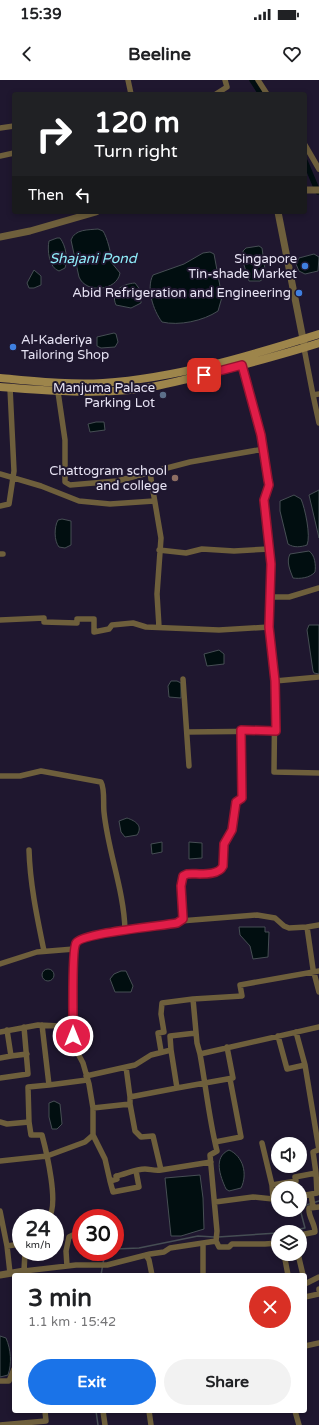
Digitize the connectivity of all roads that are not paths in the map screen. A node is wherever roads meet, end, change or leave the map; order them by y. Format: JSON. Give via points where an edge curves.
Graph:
{"nodes":[{"id":1,"x":128,"y":80,"type":"edge"},
{"id":2,"x":225,"y":80,"type":"edge"},
{"id":3,"x":259,"y":80,"type":"edge"},
{"id":4,"x":131,"y":92,"type":"edge"},
{"id":5,"x":219,"y":92,"type":"edge"},
{"id":6,"x":266,"y":92,"type":"edge"},
{"id":7,"x":12,"y":126,"type":"edge"},
{"id":8,"x":0,"y":128,"type":"edge"},
{"id":9,"x":307,"y":148,"type":"edge"},
{"id":10,"x":12,"y":153,"type":"edge"},
{"id":11,"x":0,"y":156,"type":"edge"},
{"id":12,"x":319,"y":169,"type":"edge"},
{"id":13,"x":308,"y":190,"type":"edge"},
{"id":14,"x":319,"y":190,"type":"edge"},
{"id":15,"x":84,"y":214,"type":"edge"},
{"id":16,"x":278,"y":214,"type":"edge"},
{"id":17,"x":0,"y":237,"type":"edge"},
{"id":18,"x":319,"y":334,"type":"edge"},
{"id":19,"x":303,"y":339,"type":"junction"},
{"id":20,"x":319,"y":343,"type":"edge"},
{"id":21,"x":304,"y":348,"type":"junction"},
{"id":22,"x":241,"y":361,"type":"junction"},
{"id":23,"x":0,"y":378,"type":"edge"},
{"id":24,"x":0,"y":387,"type":"edge"},
{"id":25,"x":10,"y":388,"type":"junction"},
{"id":26,"x":58,"y":392,"type":"junction"},
{"id":27,"x":316,"y":395,"type":"edge"},
{"id":28,"x":319,"y":423,"type":"edge"},
{"id":29,"x":264,"y":449,"type":"junction"},
{"id":30,"x":150,"y":473,"type":"junction"},
{"id":31,"x":0,"y":474,"type":"edge"},
{"id":32,"x":14,"y":479,"type":"junction"},
{"id":33,"x":154,"y":501,"type":"junction"},
{"id":34,"x":0,"y":506,"type":"edge"},
{"id":35,"x":269,"y":549,"type":"junction"},
{"id":36,"x":159,"y":550,"type":"junction"},
{"id":37,"x":319,"y":588,"type":"edge"},
{"id":38,"x":271,"y":597,"type":"junction"},
{"id":39,"x":0,"y":620,"type":"edge"},
{"id":40,"x":159,"y":627,"type":"junction"},
{"id":41,"x":269,"y":627,"type":"junction"},
{"id":42,"x":319,"y":677,"type":"edge"},
{"id":43,"x":183,"y":680,"type":"dead end"},
{"id":44,"x":275,"y":681,"type":"junction"},
{"id":45,"x":241,"y":730,"type":"junction"},
{"id":46,"x":276,"y":731,"type":"junction"},
{"id":47,"x":187,"y":732,"type":"junction"},
{"id":48,"x":189,"y":766,"type":"dead end"},
{"id":49,"x":319,"y":773,"type":"edge"},
{"id":50,"x":0,"y":776,"type":"edge"},
{"id":51,"x":29,"y":850,"type":"dead end"},
{"id":52,"x":180,"y":921,"type":"junction"},
{"id":53,"x":319,"y":925,"type":"edge"},
{"id":54,"x":307,"y":927,"type":"junction"},
{"id":55,"x":125,"y":930,"type":"junction"},
{"id":56,"x":74,"y":949,"type":"junction"},
{"id":57,"x":44,"y":951,"type":"junction"},
{"id":58,"x":0,"y":964,"type":"edge"},
{"id":59,"x":316,"y":971,"type":"edge"},
{"id":60,"x":319,"y":992,"type":"edge"},
{"id":61,"x":193,"y":999,"type":"junction"},
{"id":62,"x":70,"y":1022,"type":"junction"},
{"id":63,"x":42,"y":1025,"type":"junction"},
{"id":64,"x":24,"y":1027,"type":"junction"},
{"id":65,"x":319,"y":1027,"type":"edge"},
{"id":66,"x":7,"y":1030,"type":"junction"},
{"id":67,"x":0,"y":1032,"type":"edge"},
{"id":68,"x":296,"y":1032,"type":"junction"},
{"id":69,"x":196,"y":1033,"type":"junction"},
{"id":70,"x":278,"y":1036,"type":"junction"},
{"id":71,"x":226,"y":1047,"type":"junction"},
{"id":72,"x":171,"y":1050,"type":"junction"},
{"id":73,"x":161,"y":1052,"type":"junction"},
{"id":74,"x":27,"y":1054,"type":"junction"},
{"id":75,"x":200,"y":1054,"type":"junction"},
{"id":76,"x":12,"y":1056,"type":"junction"},
{"id":77,"x":0,"y":1058,"type":"edge"},
{"id":78,"x":305,"y":1065,"type":"junction"},
{"id":79,"x":126,"y":1067,"type":"junction"},
{"id":80,"x":0,"y":1078,"type":"edge"},
{"id":81,"x":87,"y":1078,"type":"junction"},
{"id":82,"x":230,"y":1079,"type":"junction"},
{"id":83,"x":205,"y":1083,"type":"junction"},
{"id":84,"x":50,"y":1085,"type":"junction"},
{"id":85,"x":177,"y":1088,"type":"junction"},
{"id":86,"x":130,"y":1097,"type":"junction"},
{"id":87,"x":130,"y":1104,"type":"junction"},
{"id":88,"x":93,"y":1108,"type":"junction"},
{"id":89,"x":0,"y":1122,"type":"edge"},
{"id":90,"x":29,"y":1122,"type":"junction"},
{"id":91,"x":93,"y":1136,"type":"junction"},
{"id":92,"x":215,"y":1142,"type":"junction"},
{"id":93,"x":262,"y":1142,"type":"dead end"},
{"id":94,"x":319,"y":1150,"type":"edge"},
{"id":95,"x":47,"y":1156,"type":"junction"},
{"id":96,"x":0,"y":1161,"type":"edge"},
{"id":97,"x":211,"y":1162,"type":"junction"},
{"id":98,"x":136,"y":1170,"type":"junction"},
{"id":99,"x":161,"y":1170,"type":"junction"},
{"id":100,"x":316,"y":1173,"type":"junction"},
{"id":101,"x":110,"y":1181,"type":"junction"},
{"id":102,"x":271,"y":1181,"type":"edge"},
{"id":103,"x":296,"y":1181,"type":"edge"},
{"id":104,"x":310,"y":1194,"type":"junction"},
{"id":105,"x":307,"y":1195,"type":"edge"},
{"id":106,"x":271,"y":1199,"type":"edge"},
{"id":107,"x":215,"y":1202,"type":"junction"},
{"id":108,"x":312,"y":1207,"type":"junction"},
{"id":109,"x":319,"y":1207,"type":"edge"},
{"id":110,"x":52,"y":1209,"type":"edge"},
{"id":111,"x":0,"y":1211,"type":"edge"},
{"id":112,"x":307,"y":1234,"type":"edge"},
{"id":113,"x":72,"y":1236,"type":"edge"},
{"id":114,"x":216,"y":1241,"type":"junction"},
{"id":115,"x":271,"y":1243,"type":"edge"},
{"id":116,"x":203,"y":1244,"type":"junction"},
{"id":117,"x":12,"y":1245,"type":"edge"},
{"id":118,"x":7,"y":1246,"type":"junction"},
{"id":119,"x":146,"y":1255,"type":"junction"},
{"id":120,"x":25,"y":1261,"type":"edge"},
{"id":121,"x":285,"y":1261,"type":"edge"},
{"id":122,"x":300,"y":1261,"type":"edge"},
{"id":123,"x":67,"y":1266,"type":"junction"},
{"id":124,"x":24,"y":1271,"type":"junction"},
{"id":125,"x":10,"y":1273,"type":"junction"},
{"id":126,"x":152,"y":1273,"type":"edge"},
{"id":127,"x":203,"y":1273,"type":"edge"},
{"id":128,"x":288,"y":1273,"type":"edge"},
{"id":129,"x":303,"y":1273,"type":"edge"},
{"id":130,"x":0,"y":1275,"type":"edge"},
{"id":131,"x":319,"y":1277,"type":"edge"},
{"id":132,"x":307,"y":1283,"type":"edge"},
{"id":133,"x":319,"y":1294,"type":"edge"},
{"id":134,"x":307,"y":1297,"type":"edge"},
{"id":135,"x":319,"y":1343,"type":"edge"},
{"id":136,"x":307,"y":1346,"type":"edge"},
{"id":137,"x":0,"y":1381,"type":"edge"},
{"id":138,"x":12,"y":1381,"type":"edge"},
{"id":139,"x":46,"y":1413,"type":"edge"},
{"id":140,"x":103,"y":1413,"type":"edge"},
{"id":141,"x":149,"y":1413,"type":"edge"},
{"id":142,"x":296,"y":1413,"type":"edge"},
{"id":143,"x":0,"y":1425,"type":"edge"},
{"id":144,"x":105,"y":1425,"type":"edge"},
{"id":145,"x":151,"y":1425,"type":"edge"},
{"id":146,"x":299,"y":1425,"type":"edge"}],
"edges":[{"from":1,"to":4,"type":"street"},
{"from":2,"to":5,"type":"street","via":[[228,87]]},
{"from":3,"to":6,"type":"street"},
{"from":7,"to":8,"type":"street"},
{"from":9,"to":12,"type":"street"},
{"from":10,"to":11,"type":"street"},
{"from":13,"to":14,"type":"street"},
{"from":15,"to":17,"type":"street","via":[[30,231]]},
{"from":16,"to":19,"type":"street"},
{"from":18,"to":19,"type":"main road"},
{"from":19,"to":21,"type":"street"},
{"from":19,"to":22,"type":"main road"},
{"from":20,"to":21,"type":"main road"},
{"from":21,"to":22,"type":"main road"},
{"from":21,"to":27,"type":"street"},
{"from":22,"to":23,"type":"main road","via":[[101,383]]},
{"from":22,"to":26,"type":"main road","via":[[178,381],[132,390]]},
{"from":22,"to":29,"type":"street"},
{"from":24,"to":25,"type":"main road"},
{"from":25,"to":26,"type":"main road"},
{"from":25,"to":32,"type":"street"},
{"from":26,"to":30,"type":"street","via":[[65,440],[67,484],[117,481]]},
{"from":27,"to":28,"type":"street"},
{"from":29,"to":30,"type":"street","via":[[190,462]]},
{"from":29,"to":35,"type":"street","via":[[269,485],[264,500]]},
{"from":30,"to":33,"type":"street"},
{"from":31,"to":32,"type":"street"},
{"from":32,"to":33,"type":"street","via":[[41,486],[79,501],[110,504]]},
{"from":32,"to":34,"type":"street","via":[[9,504]]},
{"from":33,"to":36,"type":"street","via":[[161,538]]},
{"from":35,"to":36,"type":"street","via":[[202,549],[186,553]]},
{"from":35,"to":38,"type":"street"},
{"from":36,"to":40,"type":"street"},
{"from":37,"to":38,"type":"street","via":[[289,597]]},
{"from":38,"to":41,"type":"street"},
{"from":39,"to":40,"type":"street","via":[[44,618],[44,622],[77,623],[77,618],[94,619],[94,632],[118,624],[133,623]]},
{"from":40,"to":41,"type":"street","via":[[219,630]]},
{"from":41,"to":44,"type":"street"},
{"from":42,"to":44,"type":"street"},
{"from":43,"to":47,"type":"street"},
{"from":44,"to":46,"type":"street"},
{"from":45,"to":46,"type":"street"},
{"from":45,"to":47,"type":"street"},
{"from":45,"to":52,"type":"street","via":[[242,798],[236,802],[232,830],[224,844],[223,866],[214,873],[183,876],[183,919]]},
{"from":46,"to":49,"type":"street","via":[[274,772]]},
{"from":47,"to":48,"type":"street"},
{"from":50,"to":55,"type":"street","via":[[20,776],[41,771],[101,782],[109,844],[116,866]]},
{"from":51,"to":57,"type":"street"},
{"from":52,"to":54,"type":"street","via":[[257,915],[275,918],[289,928]]},
{"from":52,"to":55,"type":"street"},
{"from":53,"to":54,"type":"street"},
{"from":54,"to":59,"type":"street"},
{"from":55,"to":56,"type":"street","via":[[79,940]]},
{"from":56,"to":57,"type":"street"},
{"from":56,"to":62,"type":"street","via":[[73,1019]]},
{"from":57,"to":58,"type":"street"},
{"from":59,"to":60,"type":"street"},
{"from":59,"to":61,"type":"street","via":[[240,985],[242,996]]},
{"from":61,"to":69,"type":"street"},
{"from":61,"to":73,"type":"street","via":[[162,1003],[164,1032],[158,1033]]},
{"from":62,"to":63,"type":"street","via":[[61,1026]]},
{"from":62,"to":81,"type":"street","via":[[75,1048]]},
{"from":63,"to":64,"type":"street"},
{"from":63,"to":84,"type":"street"},
{"from":64,"to":66,"type":"street"},
{"from":64,"to":74,"type":"street"},
{"from":65,"to":68,"type":"street"},
{"from":66,"to":67,"type":"street"},
{"from":66,"to":76,"type":"street"},
{"from":68,"to":70,"type":"street"},
{"from":68,"to":78,"type":"street"},
{"from":69,"to":72,"type":"street","via":[[170,1036]]},
{"from":69,"to":75,"type":"street"},
{"from":70,"to":71,"type":"street"},
{"from":70,"to":78,"type":"street","via":[[287,1069]]},
{"from":71,"to":75,"type":"street"},
{"from":71,"to":82,"type":"street","via":[[233,1078]]},
{"from":72,"to":73,"type":"street"},
{"from":72,"to":85,"type":"street"},
{"from":73,"to":79,"type":"street"},
{"from":74,"to":76,"type":"street"},
{"from":74,"to":80,"type":"street","via":[[28,1074]]},
{"from":75,"to":83,"type":"street"},
{"from":76,"to":77,"type":"street"},
{"from":78,"to":94,"type":"street"},
{"from":79,"to":81,"type":"street"},
{"from":79,"to":86,"type":"street"},
{"from":81,"to":84,"type":"street"},
{"from":81,"to":88,"type":"street"},
{"from":82,"to":83,"type":"street"},
{"from":82,"to":92,"type":"street","via":[[241,1137]]},
{"from":83,"to":85,"type":"street"},
{"from":83,"to":92,"type":"street"},
{"from":84,"to":90,"type":"street","via":[[28,1087]]},
{"from":85,"to":86,"type":"street"},
{"from":86,"to":87,"type":"street"},
{"from":87,"to":88,"type":"street"},
{"from":87,"to":99,"type":"street","via":[[135,1131],[142,1137],[153,1136]]},
{"from":88,"to":91,"type":"street"},
{"from":89,"to":90,"type":"street"},
{"from":90,"to":95,"type":"street","via":[[31,1135],[42,1135]]},
{"from":91,"to":95,"type":"street","via":[[85,1142]]},
{"from":91,"to":101,"type":"street","via":[[105,1159]]},
{"from":92,"to":97,"type":"street","via":[[217,1152],[211,1154]]},
{"from":93,"to":102,"type":"street"},
{"from":94,"to":100,"type":"street","via":[[313,1152]]},
{"from":95,"to":96,"type":"street"},
{"from":95,"to":110,"type":"street"},
{"from":97,"to":99,"type":"street"},
{"from":97,"to":107,"type":"street"},
{"from":98,"to":99,"type":"street"},
{"from":98,"to":101,"type":"street","via":[[116,1176],[117,1179]]},
{"from":98,"to":101,"type":"street","via":[[139,1186],[113,1192]]},
{"from":100,"to":103,"type":"street","via":[[295,1177]]},
{"from":100,"to":104,"type":"street","via":[[318,1193]]},
{"from":104,"to":105,"type":"street"},
{"from":104,"to":108,"type":"street"},
{"from":106,"to":107,"type":"street","via":[[254,1197]]},
{"from":107,"to":114,"type":"street"},
{"from":108,"to":109,"type":"street"},
{"from":108,"to":112,"type":"street","via":[[308,1211],[315,1232]]},
{"from":111,"to":118,"type":"street"},
{"from":113,"to":123,"type":"street","via":[[66,1247]]},
{"from":114,"to":115,"type":"street","via":[[219,1247],[232,1244]]},
{"from":114,"to":116,"type":"street"},
{"from":116,"to":119,"type":"street","via":[[170,1248],[164,1252]]},
{"from":116,"to":127,"type":"street"},
{"from":117,"to":118,"type":"street"},
{"from":118,"to":125,"type":"street"},
{"from":119,"to":123,"type":"street","via":[[107,1265]]},
{"from":119,"to":126,"type":"street"},
{"from":120,"to":124,"type":"street"},
{"from":121,"to":128,"type":"street"},
{"from":122,"to":129,"type":"street"},
{"from":123,"to":124,"type":"street"},
{"from":124,"to":125,"type":"street"},
{"from":125,"to":130,"type":"street"},
{"from":131,"to":132,"type":"street"},
{"from":133,"to":134,"type":"street"},
{"from":135,"to":136,"type":"street"},
{"from":137,"to":138,"type":"street"},
{"from":139,"to":143,"type":"street","via":[[46,1421]]},
{"from":140,"to":144,"type":"street"},
{"from":141,"to":145,"type":"street"},
{"from":142,"to":146,"type":"street"}]}
